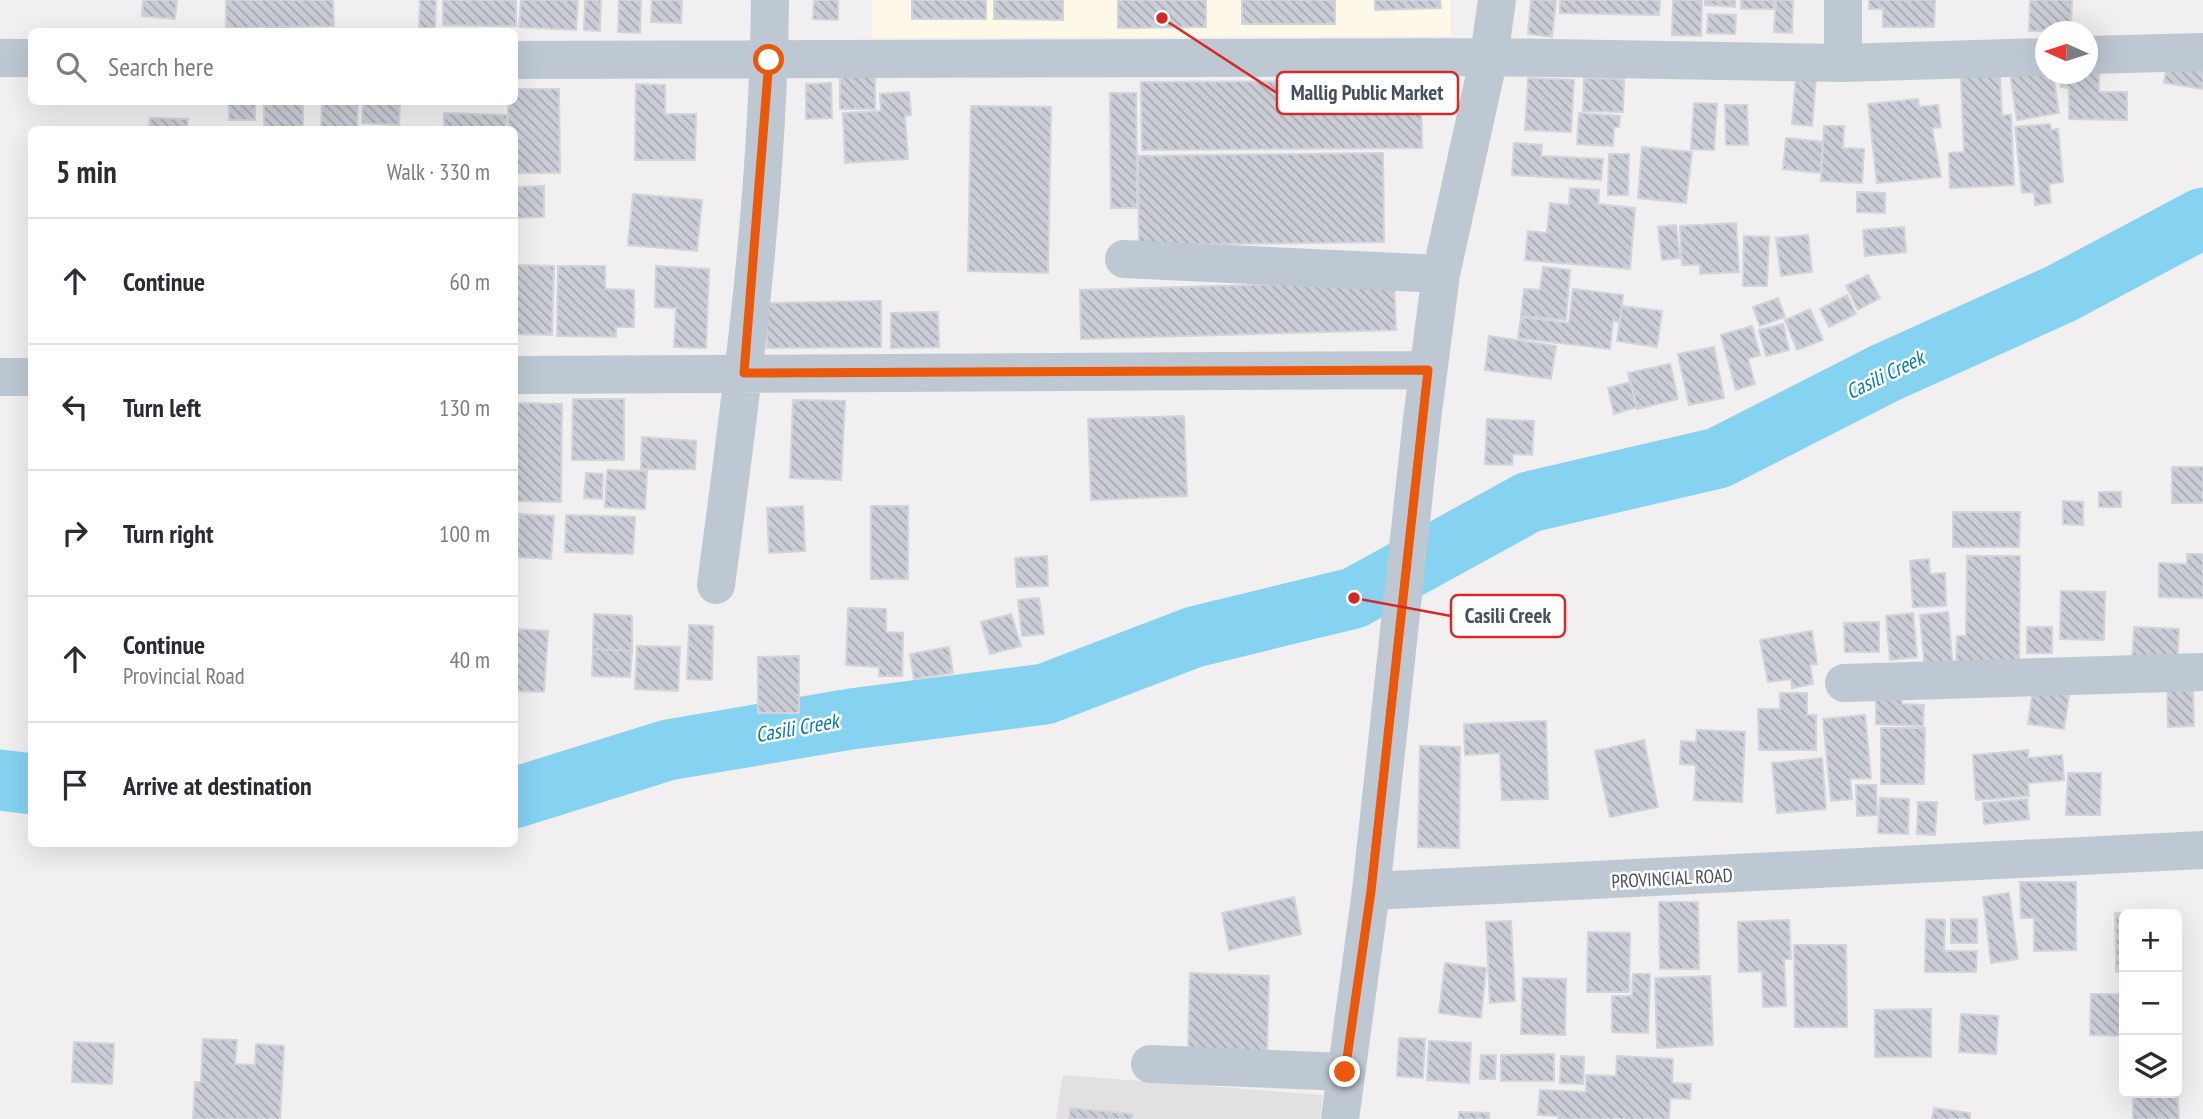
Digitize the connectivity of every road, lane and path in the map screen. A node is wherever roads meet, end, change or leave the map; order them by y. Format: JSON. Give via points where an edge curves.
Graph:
{"nodes":[{"id":1,"x":770,"y":0,"type":"edge"},
{"id":2,"x":1497,"y":0,"type":"edge"},
{"id":3,"x":1843,"y":0,"type":"edge"},
{"id":4,"x":2203,"y":52,"type":"edge"},
{"id":5,"x":2098,"y":55,"type":"edge"},
{"id":6,"x":1489,"y":57,"type":"junction"},
{"id":7,"x":2035,"y":57,"type":"edge"},
{"id":8,"x":0,"y":58,"type":"edge"},
{"id":9,"x":28,"y":58,"type":"edge"},
{"id":10,"x":518,"y":60,"type":"edge"},
{"id":11,"x":769,"y":60,"type":"junction"},
{"id":12,"x":1843,"y":63,"type":"junction"},
{"id":13,"x":1124,"y":259,"type":"dead end"},
{"id":14,"x":1441,"y":274,"type":"junction"},
{"id":15,"x":1428,"y":370,"type":"junction"},
{"id":16,"x":744,"y":373,"type":"junction"},
{"id":17,"x":518,"y":376,"type":"edge"},
{"id":18,"x":0,"y":377,"type":"edge"},
{"id":19,"x":28,"y":377,"type":"edge"},
{"id":20,"x":716,"y":585,"type":"dead end"},
{"id":21,"x":2203,"y":672,"type":"edge"},
{"id":22,"x":1844,"y":682,"type":"dead end"},
{"id":23,"x":2203,"y":850,"type":"edge"},
{"id":24,"x":1371,"y":891,"type":"junction"},
{"id":25,"x":1150,"y":1064,"type":"dead end"},
{"id":26,"x":1345,"y":1072,"type":"junction"},
{"id":27,"x":1340,"y":1119,"type":"edge"}],
"edges":[{"from":1,"to":11,"type":"street"},
{"from":2,"to":6,"type":"street"},
{"from":3,"to":12,"type":"street"},
{"from":4,"to":5,"type":"street"},
{"from":6,"to":11,"type":"street"},
{"from":6,"to":12,"type":"street"},
{"from":6,"to":14,"type":"street"},
{"from":7,"to":12,"type":"street"},
{"from":8,"to":9,"type":"street"},
{"from":10,"to":11,"type":"street"},
{"from":11,"to":16,"type":"street"},
{"from":13,"to":14,"type":"street"},
{"from":14,"to":15,"type":"street"},
{"from":15,"to":16,"type":"street"},
{"from":15,"to":24,"type":"street"},
{"from":16,"to":17,"type":"street"},
{"from":16,"to":20,"type":"street"},
{"from":18,"to":19,"type":"street"},
{"from":21,"to":22,"type":"street"},
{"from":23,"to":24,"type":"street","name":"PROVINCIAL ROAD"},
{"from":24,"to":26,"type":"street"},
{"from":25,"to":26,"type":"street"},
{"from":26,"to":27,"type":"street"}]}
